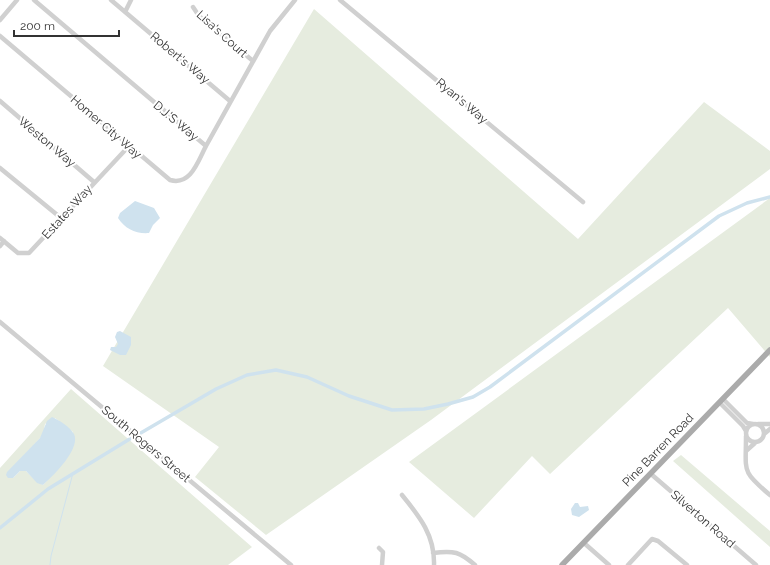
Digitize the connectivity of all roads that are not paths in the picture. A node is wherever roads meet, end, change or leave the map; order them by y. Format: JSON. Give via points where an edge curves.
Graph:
{"nodes":[{"id":1,"x":18,"y":0,"type":"edge"},
{"id":2,"x":34,"y":0,"type":"edge"},
{"id":3,"x":111,"y":0,"type":"edge"},
{"id":4,"x":131,"y":0,"type":"edge"},
{"id":5,"x":295,"y":0,"type":"edge"},
{"id":6,"x":340,"y":0,"type":"edge"},
{"id":7,"x":193,"y":6,"type":"dead end"},
{"id":8,"x":125,"y":12,"type":"junction"},
{"id":9,"x":0,"y":20,"type":"edge"},
{"id":10,"x":0,"y":36,"type":"edge"},
{"id":11,"x":253,"y":61,"type":"junction"},
{"id":12,"x":230,"y":101,"type":"junction"},
{"id":13,"x":0,"y":102,"type":"edge"},
{"id":14,"x":129,"y":146,"type":"junction"},
{"id":15,"x":206,"y":146,"type":"junction"},
{"id":16,"x":0,"y":168,"type":"edge"},
{"id":17,"x":94,"y":182,"type":"junction"},
{"id":18,"x":583,"y":202,"type":"dead end"},
{"id":19,"x":61,"y":218,"type":"junction"},
{"id":20,"x":2,"y":239,"type":"edge"},
{"id":21,"x":0,"y":246,"type":"edge"},
{"id":22,"x":0,"y":322,"type":"edge"},
{"id":23,"x":770,"y":350,"type":"edge"},
{"id":24,"x":721,"y":401,"type":"junction"},
{"id":25,"x":755,"y":424,"type":"junction"},
{"id":26,"x":770,"y":424,"type":"edge"},
{"id":27,"x":770,"y":429,"type":"edge"},
{"id":28,"x":746,"y":434,"type":"junction"},
{"id":29,"x":764,"y":434,"type":"junction"},
{"id":30,"x":755,"y":443,"type":"junction"},
{"id":31,"x":746,"y":451,"type":"junction"},
{"id":32,"x":651,"y":474,"type":"junction"},
{"id":33,"x":770,"y":495,"type":"edge"},
{"id":34,"x":402,"y":496,"type":"dead end"},
{"id":35,"x":584,"y":543,"type":"junction"},
{"id":36,"x":379,"y":548,"type":"dead end"},
{"id":37,"x":433,"y":553,"type":"junction"},
{"id":38,"x":291,"y":565,"type":"edge"},
{"id":39,"x":382,"y":565,"type":"edge"},
{"id":40,"x":434,"y":565,"type":"edge"},
{"id":41,"x":475,"y":565,"type":"edge"},
{"id":42,"x":562,"y":565,"type":"edge"},
{"id":43,"x":609,"y":565,"type":"edge"},
{"id":44,"x":628,"y":565,"type":"edge"},
{"id":45,"x":687,"y":565,"type":"edge"},
{"id":46,"x":756,"y":565,"type":"edge"}],
"edges":[{"from":1,"to":9,"type":"street"},
{"from":2,"to":15,"type":"street","name":"D.J.'S Way"},
{"from":3,"to":8,"type":"street","name":"Robert's Way"},
{"from":4,"to":8,"type":"street"},
{"from":5,"to":11,"type":"street","name":"D.J.'S Way","via":[[270,31]]},
{"from":6,"to":18,"type":"street","name":"Ryan's Way"},
{"from":7,"to":11,"type":"street","name":"Lisa's Court","via":[[199,16]]},
{"from":8,"to":12,"type":"street","name":"Robert's Way"},
{"from":10,"to":14,"type":"street","name":"Homer City Way"},
{"from":11,"to":12,"type":"street","name":"D.J.'S Way"},
{"from":12,"to":15,"type":"street","name":"D.J.'S Way"},
{"from":13,"to":17,"type":"street","name":"Weston Way"},
{"from":14,"to":15,"type":"street","name":"Homer City Way","via":[[164,176],[176,182],[191,175]]},
{"from":14,"to":17,"type":"street","name":"Estates Way"},
{"from":16,"to":19,"type":"street"},
{"from":17,"to":19,"type":"street","name":"Estates Way"},
{"from":19,"to":20,"type":"street","name":"Estates Way","via":[[29,253],[18,253]]},
{"from":20,"to":21,"type":"street"},
{"from":22,"to":38,"type":"street","name":"South Rogers Street"},
{"from":23,"to":24,"type":"main road","name":"Pine Barren Road"},
{"from":24,"to":25,"type":"street","via":[[747,422]]},
{"from":24,"to":28,"type":"street","via":[[743,426]]},
{"from":24,"to":32,"type":"main road","name":"Pine Barren Road"},
{"from":25,"to":26,"type":"street"},
{"from":25,"to":28,"type":"street","via":[[748,426]]},
{"from":25,"to":29,"type":"street","via":[[763,428]]},
{"from":27,"to":29,"type":"street"},
{"from":28,"to":30,"type":"street","via":[[749,441]]},
{"from":28,"to":31,"type":"street"},
{"from":29,"to":30,"type":"street","via":[[761,441]]},
{"from":30,"to":31,"type":"street"},
{"from":31,"to":33,"type":"street","via":[[747,474]]},
{"from":32,"to":35,"type":"main road","name":"Pine Barren Road"},
{"from":32,"to":46,"type":"street","name":"Silverton Road"},
{"from":34,"to":37,"type":"street","via":[[426,526]]},
{"from":35,"to":42,"type":"main road","name":"Pine Barren Road"},
{"from":35,"to":43,"type":"street"},
{"from":36,"to":39,"type":"street","via":[[383,552]]},
{"from":37,"to":40,"type":"street"},
{"from":37,"to":41,"type":"street","via":[[458,553]]},
{"from":44,"to":45,"type":"street","via":[[652,539]]}]}
